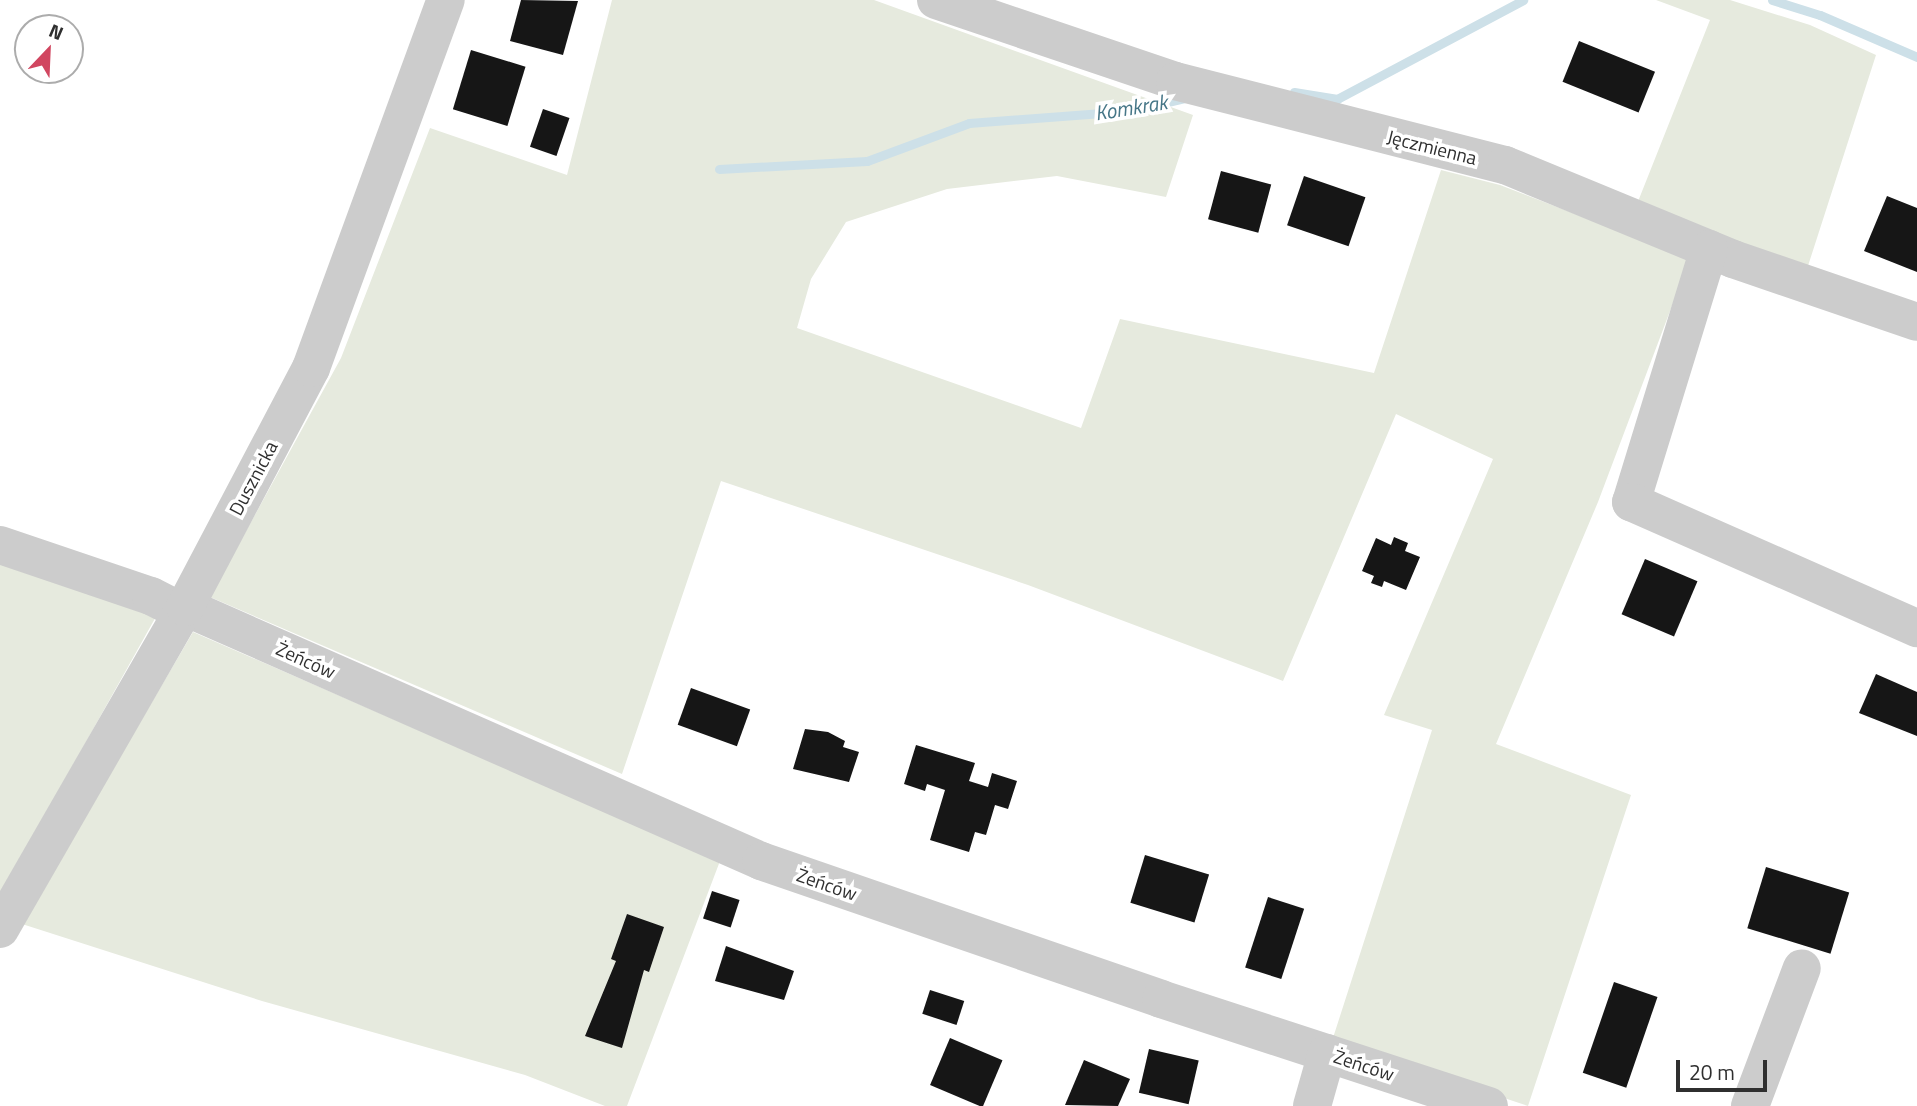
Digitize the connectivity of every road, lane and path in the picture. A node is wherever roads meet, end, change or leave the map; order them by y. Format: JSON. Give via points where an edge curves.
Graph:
{"nodes":[{"id":1,"x":446,"y":0,"type":"edge"},
{"id":2,"x":936,"y":0,"type":"edge"},
{"id":3,"x":1709,"y":249,"type":"junction"},
{"id":4,"x":1917,"y":322,"type":"edge"},
{"id":5,"x":0,"y":545,"type":"edge"},
{"id":6,"x":184,"y":609,"type":"junction"},
{"id":7,"x":1917,"y":628,"type":"edge"},
{"id":8,"x":0,"y":929,"type":"edge"},
{"id":9,"x":1802,"y":968,"type":"dead end"},
{"id":10,"x":1327,"y":1053,"type":"junction"},
{"id":11,"x":1312,"y":1106,"type":"edge"},
{"id":12,"x":1489,"y":1106,"type":"edge"},
{"id":13,"x":1750,"y":1106,"type":"edge"}],
"edges":[{"from":1,"to":6,"type":"street","name":"Dusznicka","via":[[311,368]]},
{"from":2,"to":3,"type":"street","name":"Jęczmienna","via":[[1235,99],[1505,165]]},
{"from":3,"to":4,"type":"street","name":"Jęczmienna"},
{"from":3,"to":7,"type":"street","via":[[1631,502]]},
{"from":5,"to":6,"type":"street","name":"Żeńców"},
{"from":6,"to":8,"type":"street","name":"Dusznicka"},
{"from":6,"to":10,"type":"street","name":"Żeńców","via":[[761,861]]},
{"from":9,"to":13,"type":"street"},
{"from":10,"to":11,"type":"street"},
{"from":10,"to":12,"type":"street","name":"Żeńców"}]}
